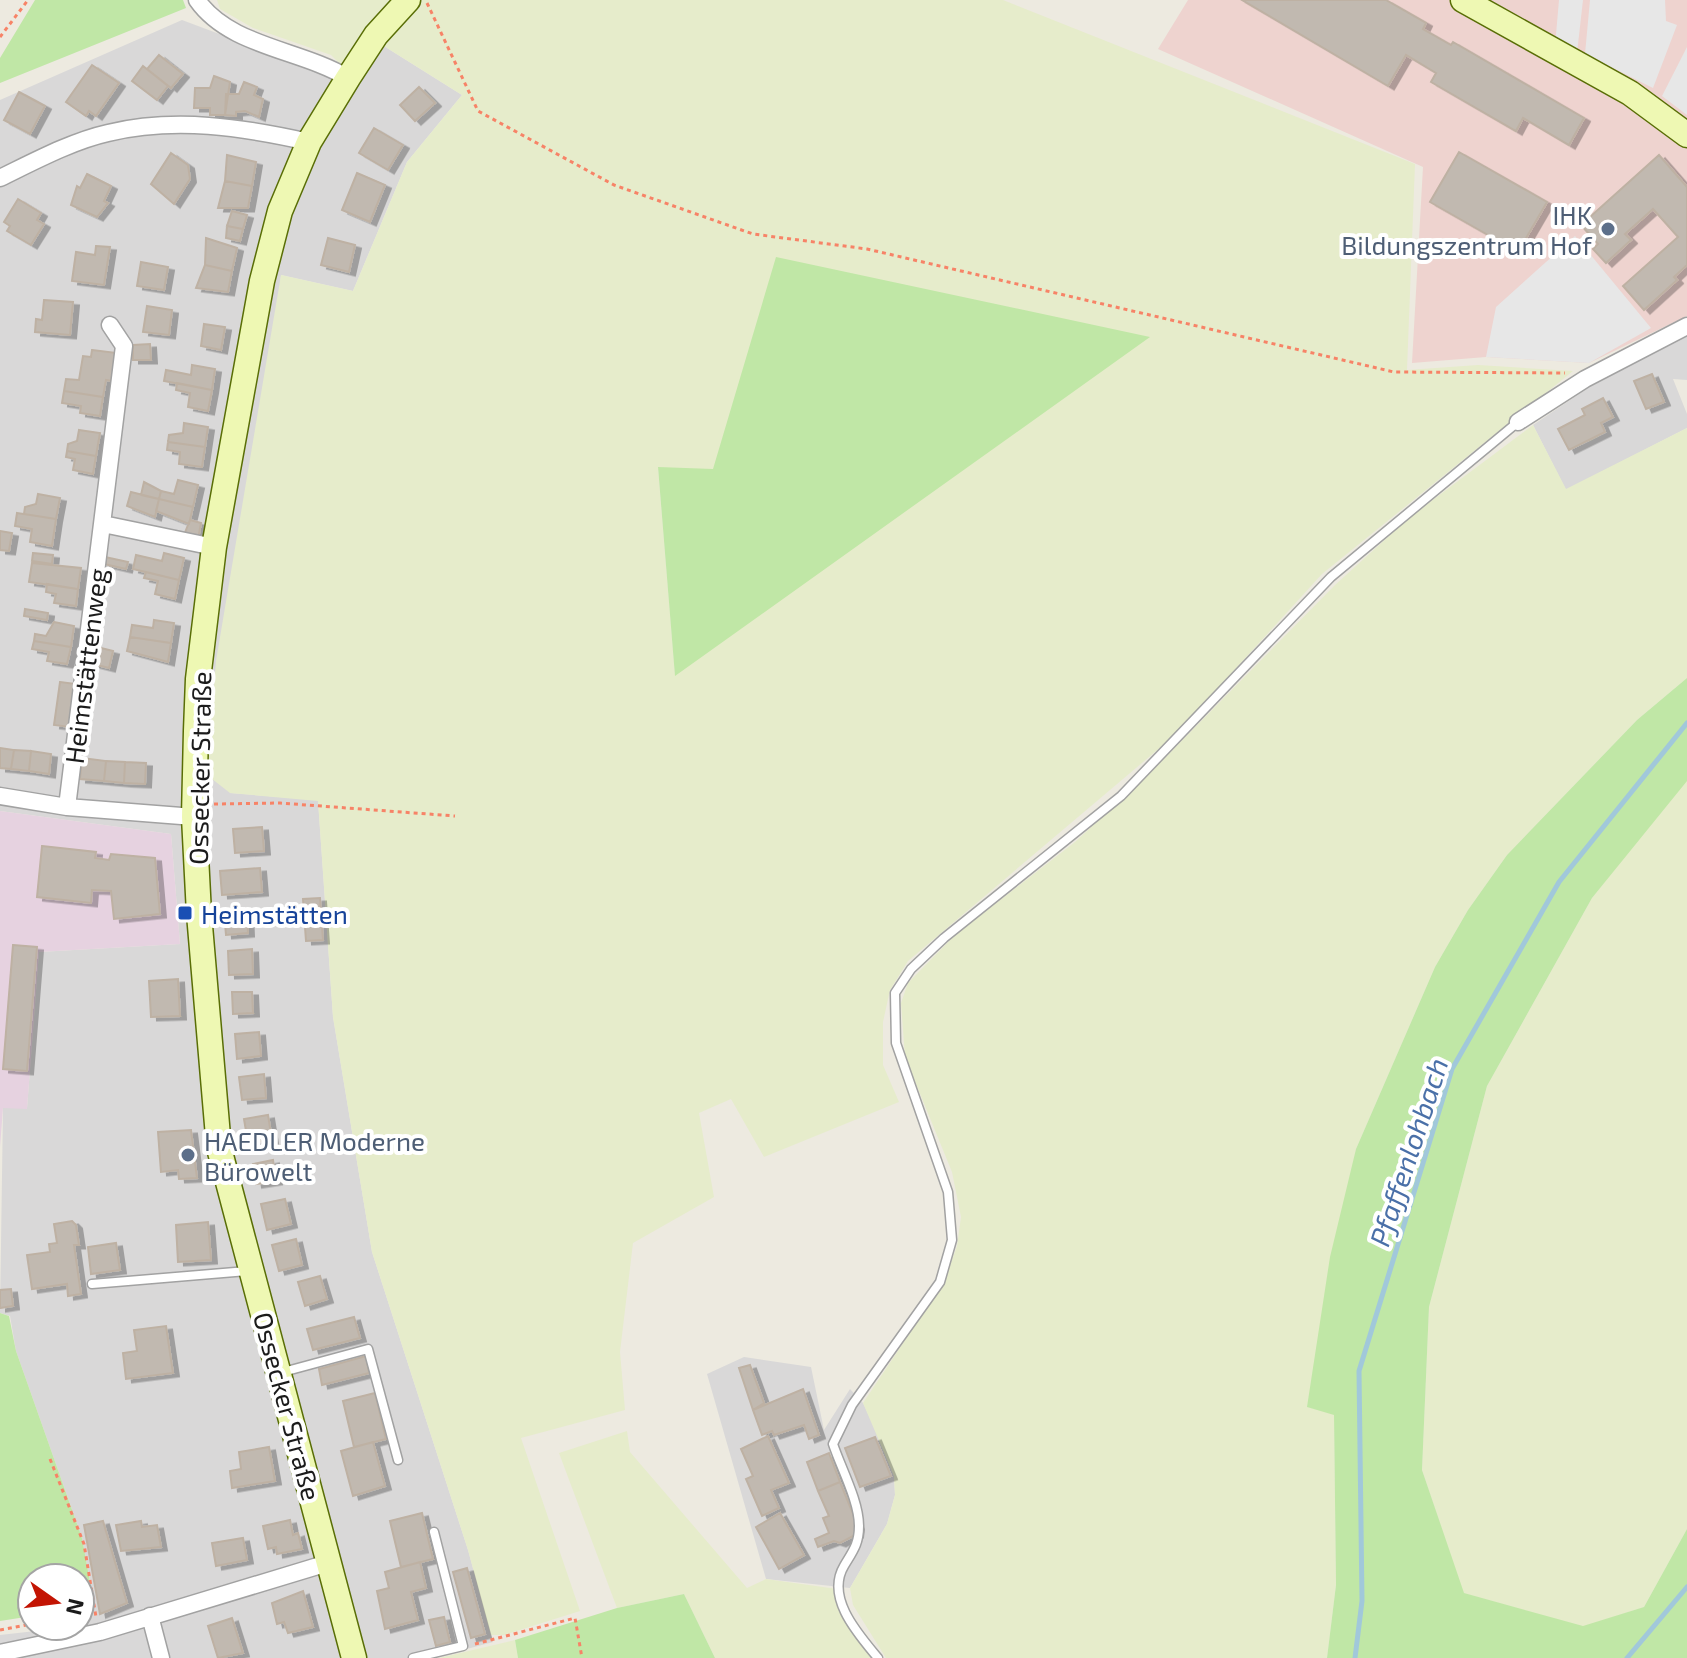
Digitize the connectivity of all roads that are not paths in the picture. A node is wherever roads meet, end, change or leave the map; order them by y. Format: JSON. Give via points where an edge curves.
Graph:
{"nodes":[{"id":1,"x":197,"y":0,"type":"edge"},
{"id":2,"x":408,"y":0,"type":"edge"},
{"id":3,"x":1463,"y":0,"type":"edge"},
{"id":4,"x":348,"y":78,"type":"junction"},
{"id":5,"x":1687,"y":135,"type":"edge"},
{"id":6,"x":309,"y":142,"type":"junction"},
{"id":7,"x":0,"y":178,"type":"edge"},
{"id":8,"x":110,"y":325,"type":"dead end"},
{"id":9,"x":1687,"y":326,"type":"edge"},
{"id":10,"x":1518,"y":422,"type":"joint"},
{"id":11,"x":103,"y":524,"type":"junction"},
{"id":12,"x":214,"y":547,"type":"junction"},
{"id":13,"x":0,"y":796,"type":"edge"},
{"id":14,"x":67,"y":807,"type":"junction"},
{"id":15,"x":194,"y":817,"type":"junction"},
{"id":16,"x":252,"y":1271,"type":"junction"},
{"id":17,"x":92,"y":1284,"type":"dead end"},
{"id":18,"x":279,"y":1373,"type":"junction"},
{"id":19,"x":398,"y":1460,"type":"dead end"},
{"id":20,"x":434,"y":1532,"type":"dead end"},
{"id":21,"x":331,"y":1562,"type":"junction"},
{"id":22,"x":150,"y":1616,"type":"junction"},
{"id":23,"x":4,"y":1654,"type":"edge"},
{"id":24,"x":161,"y":1658,"type":"edge"},
{"id":25,"x":354,"y":1658,"type":"edge"},
{"id":26,"x":413,"y":1658,"type":"edge"},
{"id":27,"x":878,"y":1658,"type":"edge"}],
"edges":[{"from":1,"to":4,"type":"street","via":[[228,30],[325,64]]},
{"from":2,"to":4,"type":"street","name":"Ossecker Straße","via":[[376,35]]},
{"from":3,"to":5,"type":"street","via":[[1630,93]]},
{"from":4,"to":6,"type":"street","name":"Ossecker Straße"},
{"from":6,"to":7,"type":"street","via":[[251,129],[157,125],[106,133]]},
{"from":6,"to":12,"type":"street","name":"Ossecker Straße","via":[[280,211],[262,281]]},
{"from":8,"to":11,"type":"street","name":"Heimstättenweg","via":[[124,346]]},
{"from":9,"to":10,"type":"street","via":[[1585,379]]},
{"from":10,"to":27,"type":"lane","via":[[1331,577],[1121,796],[944,938],[911,969],[895,993],[896,1043],[948,1192],[952,1240],[940,1282],[840,1424],[833,1444],[859,1521],[855,1553],[839,1578],[849,1624]]},
{"from":11,"to":12,"type":"street"},
{"from":11,"to":14,"type":"street","name":"Heimstättenweg"},
{"from":12,"to":15,"type":"street","name":"Ossecker Straße","via":[[198,679]]},
{"from":13,"to":14,"type":"street"},
{"from":14,"to":15,"type":"street"},
{"from":15,"to":16,"type":"street","name":"Ossecker Straße","via":[[219,1148]]},
{"from":16,"to":17,"type":"lane"},
{"from":16,"to":18,"type":"street","name":"Ossecker Straße"},
{"from":18,"to":19,"type":"lane","via":[[368,1349]]},
{"from":18,"to":21,"type":"street","name":"Ossecker Straße"},
{"from":20,"to":26,"type":"lane","via":[[463,1646]]},
{"from":21,"to":22,"type":"street"},
{"from":21,"to":25,"type":"street","name":"Ossecker Straße"},
{"from":22,"to":23,"type":"street"},
{"from":22,"to":24,"type":"street"}]}
